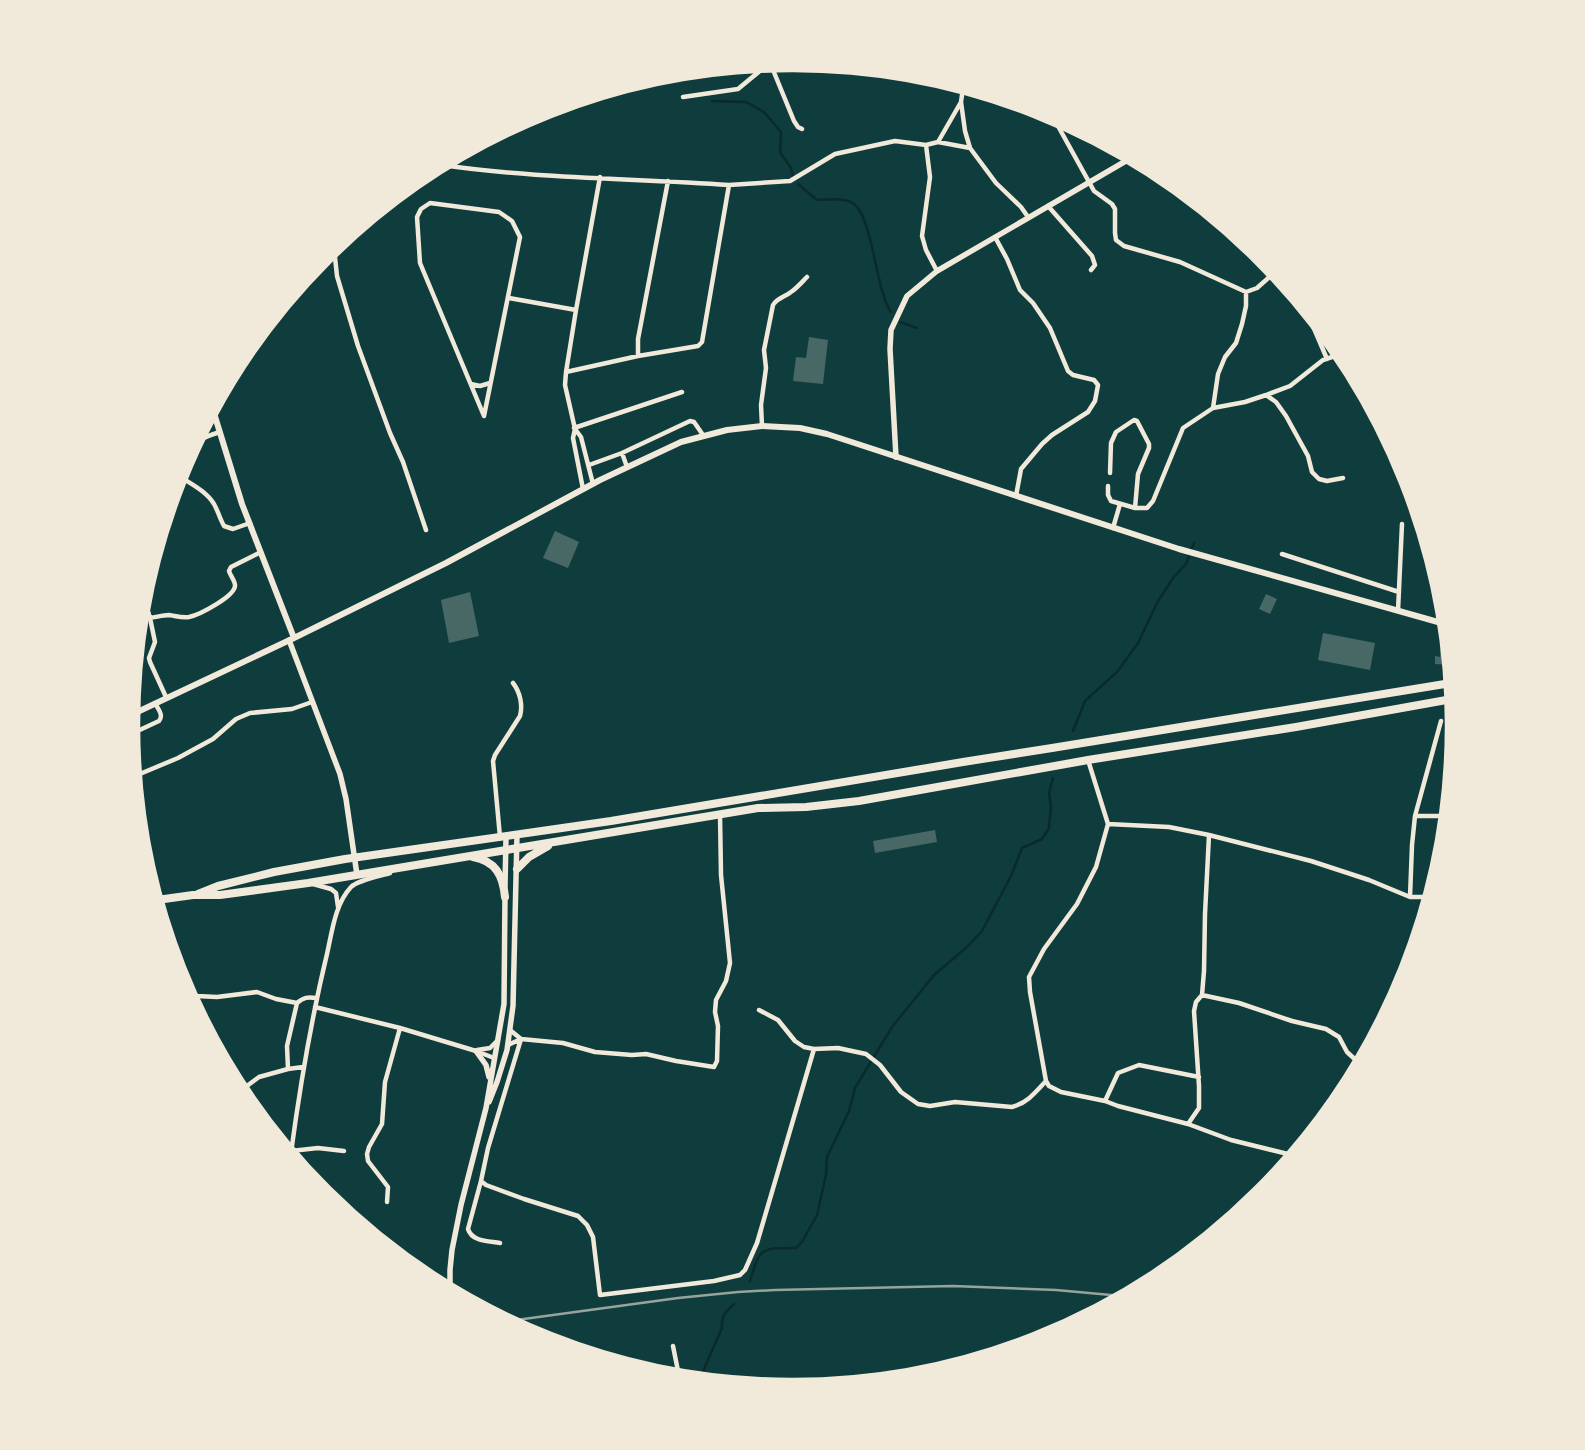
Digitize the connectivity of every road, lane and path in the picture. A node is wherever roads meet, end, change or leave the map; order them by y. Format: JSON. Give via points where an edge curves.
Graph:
{"nodes":[{"id":1,"x":774,"y":72,"type":"edge"},
{"id":2,"x":757,"y":73,"type":"edge"},
{"id":3,"x":963,"y":94,"type":"edge"},
{"id":4,"x":683,"y":97,"type":"dead end"},
{"id":5,"x":962,"y":102,"type":"junction"},
{"id":6,"x":802,"y":129,"type":"dead end"},
{"id":7,"x":1060,"y":129,"type":"edge"},
{"id":8,"x":938,"y":142,"type":"junction"},
{"id":9,"x":926,"y":145,"type":"junction"},
{"id":10,"x":970,"y":148,"type":"junction"},
{"id":11,"x":1124,"y":162,"type":"edge"},
{"id":12,"x":454,"y":166,"type":"edge"},
{"id":13,"x":600,"y":178,"type":"junction"},
{"id":14,"x":668,"y":181,"type":"junction"},
{"id":15,"x":1090,"y":183,"type":"junction"},
{"id":16,"x":729,"y":185,"type":"junction"},
{"id":17,"x":1048,"y":206,"type":"junction"},
{"id":18,"x":1028,"y":217,"type":"junction"},
{"id":19,"x":995,"y":237,"type":"junction"},
{"id":20,"x":335,"y":258,"type":"edge"},
{"id":21,"x":1091,"y":270,"type":"dead end"},
{"id":22,"x":937,"y":271,"type":"junction"},
{"id":23,"x":807,"y":277,"type":"dead end"},
{"id":24,"x":1268,"y":277,"type":"edge"},
{"id":25,"x":1246,"y":292,"type":"junction"},
{"id":26,"x":508,"y":298,"type":"junction"},
{"id":27,"x":576,"y":310,"type":"junction"},
{"id":28,"x":1317,"y":335,"type":"edge"},
{"id":29,"x":638,"y":356,"type":"junction"},
{"id":30,"x":1332,"y":357,"type":"edge"},
{"id":31,"x":1327,"y":359,"type":"junction"},
{"id":32,"x":566,"y":372,"type":"junction"},
{"id":33,"x":470,"y":384,"type":"junction"},
{"id":34,"x":490,"y":384,"type":"junction"},
{"id":35,"x":682,"y":392,"type":"dead end"},
{"id":36,"x":1266,"y":395,"type":"junction"},
{"id":37,"x":1213,"y":408,"type":"junction"},
{"id":38,"x":216,"y":418,"type":"edge"},
{"id":39,"x":762,"y":426,"type":"junction"},
{"id":40,"x":574,"y":428,"type":"junction"},
{"id":41,"x":220,"y":432,"type":"junction"},
{"id":42,"x":704,"y":435,"type":"junction"},
{"id":43,"x":206,"y":436,"type":"edge"},
{"id":44,"x":622,"y":453,"type":"junction"},
{"id":45,"x":896,"y":457,"type":"junction"},
{"id":46,"x":589,"y":465,"type":"junction"},
{"id":47,"x":627,"y":467,"type":"junction"},
{"id":48,"x":1110,"y":473,"type":"dead end"},
{"id":49,"x":1343,"y":478,"type":"dead end"},
{"id":50,"x":187,"y":480,"type":"edge"},
{"id":51,"x":594,"y":484,"type":"junction"},
{"id":52,"x":1108,"y":486,"type":"dead end"},
{"id":53,"x":583,"y":489,"type":"junction"},
{"id":54,"x":1016,"y":496,"type":"junction"},
{"id":55,"x":1120,"y":504,"type":"junction"},
{"id":56,"x":1135,"y":508,"type":"junction"},
{"id":57,"x":250,"y":523,"type":"junction"},
{"id":58,"x":1402,"y":524,"type":"dead end"},
{"id":59,"x":1113,"y":528,"type":"junction"},
{"id":60,"x":426,"y":530,"type":"dead end"},
{"id":61,"x":261,"y":552,"type":"junction"},
{"id":62,"x":1282,"y":554,"type":"dead end"},
{"id":63,"x":1399,"y":592,"type":"junction"},
{"id":64,"x":1398,"y":611,"type":"junction"},
{"id":65,"x":148,"y":613,"type":"edge"},
{"id":66,"x":150,"y":618,"type":"junction"},
{"id":67,"x":1438,"y":622,"type":"edge"},
{"id":68,"x":292,"y":639,"type":"junction"},
{"id":69,"x":513,"y":683,"type":"dead end"},
{"id":70,"x":1445,"y":684,"type":"edge"},
{"id":71,"x":166,"y":697,"type":"junction"},
{"id":72,"x":1445,"y":700,"type":"edge"},
{"id":73,"x":312,"y":702,"type":"junction"},
{"id":74,"x":155,"y":703,"type":"junction"},
{"id":75,"x":139,"y":711,"type":"edge"},
{"id":76,"x":1441,"y":721,"type":"dead end"},
{"id":77,"x":139,"y":730,"type":"edge"},
{"id":78,"x":1088,"y":760,"type":"junction"},
{"id":79,"x":141,"y":774,"type":"edge"},
{"id":80,"x":720,"y":814,"type":"junction"},
{"id":81,"x":1415,"y":816,"type":"junction"},
{"id":82,"x":1440,"y":816,"type":"edge"},
{"id":83,"x":1108,"y":824,"type":"junction"},
{"id":84,"x":517,"y":835,"type":"junction"},
{"id":85,"x":1209,"y":835,"type":"junction"},
{"id":86,"x":503,"y":837,"type":"junction"},
{"id":87,"x":559,"y":841,"type":"junction"},
{"id":88,"x":517,"y":848,"type":"junction"},
{"id":89,"x":506,"y":849,"type":"junction"},
{"id":90,"x":469,"y":856,"type":"junction"},
{"id":91,"x":354,"y":858,"type":"junction"},
{"id":92,"x":408,"y":867,"type":"junction"},
{"id":93,"x":517,"y":869,"type":"junction"},
{"id":94,"x":357,"y":875,"type":"junction"},
{"id":95,"x":308,"y":883,"type":"junction"},
{"id":96,"x":193,"y":895,"type":"junction"},
{"id":97,"x":505,"y":897,"type":"junction"},
{"id":98,"x":1410,"y":897,"type":"junction"},
{"id":99,"x":1423,"y":897,"type":"edge"},
{"id":100,"x":163,"y":899,"type":"edge"},
{"id":101,"x":339,"y":908,"type":"junction"},
{"id":102,"x":1202,"y":995,"type":"junction"},
{"id":103,"x":198,"y":996,"type":"edge"},
{"id":104,"x":316,"y":998,"type":"junction"},
{"id":105,"x":297,"y":1003,"type":"junction"},
{"id":106,"x":315,"y":1007,"type":"junction"},
{"id":107,"x":759,"y":1010,"type":"dead end"},
{"id":108,"x":400,"y":1028,"type":"junction"},
{"id":109,"x":510,"y":1030,"type":"junction"},
{"id":110,"x":521,"y":1039,"type":"junction"},
{"id":111,"x":498,"y":1040,"type":"junction"},
{"id":112,"x":508,"y":1047,"type":"junction"},
{"id":113,"x":814,"y":1049,"type":"junction"},
{"id":114,"x":476,"y":1051,"type":"junction"},
{"id":115,"x":494,"y":1058,"type":"junction"},
{"id":116,"x":1355,"y":1059,"type":"edge"},
{"id":117,"x":303,"y":1068,"type":"junction"},
{"id":118,"x":288,"y":1070,"type":"junction"},
{"id":119,"x":1199,"y":1077,"type":"junction"},
{"id":120,"x":490,"y":1079,"type":"junction"},
{"id":121,"x":1046,"y":1081,"type":"junction"},
{"id":122,"x":247,"y":1085,"type":"edge"},
{"id":123,"x":1105,"y":1101,"type":"junction"},
{"id":124,"x":486,"y":1108,"type":"junction"},
{"id":125,"x":1188,"y":1124,"type":"junction"},
{"id":126,"x":292,"y":1145,"type":"edge"},
{"id":127,"x":297,"y":1151,"type":"edge"},
{"id":128,"x":344,"y":1151,"type":"dead end"},
{"id":129,"x":1286,"y":1154,"type":"edge"},
{"id":130,"x":481,"y":1181,"type":"junction"},
{"id":131,"x":387,"y":1202,"type":"dead end"},
{"id":132,"x":500,"y":1243,"type":"dead end"},
{"id":133,"x":450,"y":1281,"type":"edge"},
{"id":134,"x":673,"y":1346,"type":"dead end"},
{"id":135,"x":677,"y":1368,"type":"edge"}],
"edges":[{"from":1,"to":6,"type":"street","via":[[794,121]]},
{"from":2,"to":4,"type":"street","via":[[738,89]]},
{"from":3,"to":5,"type":"street"},
{"from":5,"to":8,"type":"street"},
{"from":5,"to":10,"type":"street"},
{"from":7,"to":15,"type":"street"},
{"from":8,"to":9,"type":"street"},
{"from":8,"to":10,"type":"street"},
{"from":9,"to":16,"type":"street","via":[[895,141],[835,154],[790,181]]},
{"from":9,"to":22,"type":"street","via":[[930,177],[922,236]]},
{"from":10,"to":18,"type":"street"},
{"from":11,"to":15,"type":"street"},
{"from":12,"to":13,"type":"street","via":[[543,176]]},
{"from":13,"to":14,"type":"street"},
{"from":13,"to":27,"type":"street"},
{"from":14,"to":16,"type":"street"},
{"from":14,"to":29,"type":"street","via":[[638,339]]},
{"from":15,"to":17,"type":"street"},
{"from":15,"to":25,"type":"street","via":[[1094,191],[1115,209],[1116,240],[1124,246],[1180,262]]},
{"from":16,"to":29,"type":"street","via":[[702,342],[698,346]]},
{"from":17,"to":18,"type":"street"},
{"from":17,"to":21,"type":"street","via":[[1092,256],[1095,265]]},
{"from":18,"to":19,"type":"street"},
{"from":19,"to":22,"type":"street"},
{"from":19,"to":54,"type":"street","via":[[1020,290],[1050,328],[1068,372],[1094,380],[1098,385],[1095,401],[1088,412],[1052,435],[1022,470]]},
{"from":20,"to":60,"type":"street","via":[[337,276],[358,346]]},
{"from":22,"to":45,"type":"street","via":[[907,296],[891,330]]},
{"from":23,"to":39,"type":"street","via":[[773,305],[764,350]]},
{"from":24,"to":25,"type":"street","via":[[1257,288]]},
{"from":25,"to":37,"type":"street","via":[[1242,324],[1236,343],[1218,374]]},
{"from":26,"to":27,"type":"street"},
{"from":26,"to":33,"type":"street","via":[[520,237],[512,221],[499,212],[430,202],[421,209],[417,217],[420,263]]},
{"from":26,"to":34,"type":"street"},
{"from":27,"to":32,"type":"street"},
{"from":28,"to":31,"type":"street"},
{"from":29,"to":32,"type":"street"},
{"from":30,"to":31,"type":"street"},
{"from":31,"to":36,"type":"street","via":[[1290,386]]},
{"from":32,"to":40,"type":"street","via":[[565,385]]},
{"from":33,"to":34,"type":"street"},
{"from":33,"to":34,"type":"street","via":[[484,416]]},
{"from":35,"to":40,"type":"street"},
{"from":36,"to":37,"type":"street"},
{"from":36,"to":49,"type":"street","via":[[1286,416],[1308,456],[1312,472],[1327,481]]},
{"from":37,"to":56,"type":"street","via":[[1183,428],[1153,501],[1148,508]]},
{"from":38,"to":41,"type":"main road"},
{"from":39,"to":42,"type":"main road"},
{"from":39,"to":45,"type":"main road","via":[[800,428],[827,434]]},
{"from":40,"to":46,"type":"street","via":[[581,437]]},
{"from":40,"to":53,"type":"street"},
{"from":41,"to":43,"type":"street"},
{"from":41,"to":57,"type":"main road"},
{"from":42,"to":44,"type":"street","via":[[690,421]]},
{"from":42,"to":47,"type":"main road"},
{"from":44,"to":46,"type":"street"},
{"from":44,"to":47,"type":"street"},
{"from":45,"to":54,"type":"main road"},
{"from":46,"to":51,"type":"street"},
{"from":47,"to":51,"type":"main road"},
{"from":48,"to":56,"type":"street","via":[[1111,443],[1116,432],[1137,421],[1149,448],[1138,474]]},
{"from":50,"to":57,"type":"street","via":[[214,504],[224,526],[233,529]]},
{"from":51,"to":53,"type":"main road"},
{"from":52,"to":55,"type":"street","via":[[1112,501]]},
{"from":53,"to":68,"type":"main road","via":[[446,563]]},
{"from":54,"to":59,"type":"main road"},
{"from":55,"to":56,"type":"street"},
{"from":55,"to":59,"type":"street"},
{"from":57,"to":61,"type":"main road"},
{"from":58,"to":63,"type":"street"},
{"from":59,"to":64,"type":"main road"},
{"from":61,"to":66,"type":"street","via":[[231,567],[234,589],[208,609],[191,616]]},
{"from":61,"to":68,"type":"main road"},
{"from":62,"to":63,"type":"street"},
{"from":63,"to":64,"type":"street"},
{"from":64,"to":67,"type":"main road"},
{"from":65,"to":66,"type":"street"},
{"from":66,"to":71,"type":"street","via":[[154,642],[149,658]]},
{"from":68,"to":71,"type":"main road"},
{"from":68,"to":73,"type":"street"},
{"from":69,"to":86,"type":"street","via":[[519,690],[522,711],[493,761]]},
{"from":70,"to":84,"type":"highway"},
{"from":71,"to":74,"type":"main road"},
{"from":72,"to":78,"type":"highway","via":[[1296,728]]},
{"from":73,"to":79,"type":"street","via":[[292,709],[250,713],[236,719],[214,739]]},
{"from":73,"to":91,"type":"street","via":[[340,774]]},
{"from":74,"to":75,"type":"main road"},
{"from":74,"to":77,"type":"street","via":[[162,715],[159,721]]},
{"from":76,"to":81,"type":"street"},
{"from":78,"to":80,"type":"highway","via":[[859,801]]},
{"from":78,"to":83,"type":"street"},
{"from":80,"to":87,"type":"highway"},
{"from":80,"to":110,"type":"street","via":[[721,875],[730,962],[726,981],[716,1000],[718,1061],[714,1067],[653,1054],[595,1052]]},
{"from":81,"to":82,"type":"street"},
{"from":81,"to":98,"type":"street"},
{"from":83,"to":85,"type":"street","via":[[1169,827]]},
{"from":83,"to":121,"type":"street","via":[[1096,867],[1077,904],[1029,977]]},
{"from":84,"to":86,"type":"highway"},
{"from":84,"to":88,"type":"street"},
{"from":85,"to":98,"type":"street","via":[[1311,861]]},
{"from":85,"to":102,"type":"street"},
{"from":86,"to":89,"type":"street"},
{"from":86,"to":91,"type":"highway"},
{"from":87,"to":88,"type":"highway"},
{"from":87,"to":93,"type":"highway","via":[[529,857]]},
{"from":88,"to":89,"type":"highway"},
{"from":88,"to":93,"type":"street"},
{"from":89,"to":90,"type":"highway"},
{"from":89,"to":97,"type":"street"},
{"from":90,"to":92,"type":"highway"},
{"from":90,"to":97,"type":"highway","via":[[489,862],[496,869]]},
{"from":91,"to":94,"type":"street"},
{"from":91,"to":96,"type":"highway","via":[[228,883]]},
{"from":92,"to":94,"type":"highway"},
{"from":92,"to":101,"type":"street","via":[[353,885]]},
{"from":93,"to":109,"type":"street"},
{"from":94,"to":95,"type":"highway"},
{"from":95,"to":96,"type":"highway","via":[[230,894]]},
{"from":95,"to":101,"type":"street","via":[[332,888]]},
{"from":96,"to":100,"type":"highway"},
{"from":97,"to":111,"type":"street","via":[[504,1004]]},
{"from":98,"to":99,"type":"street"},
{"from":101,"to":104,"type":"street"},
{"from":102,"to":116,"type":"street","via":[[1326,1029],[1339,1037]]},
{"from":102,"to":119,"type":"street","via":[[1194,1010]]},
{"from":103,"to":105,"type":"street","via":[[257,992]]},
{"from":104,"to":105,"type":"street","via":[[308,997]]},
{"from":104,"to":106,"type":"street"},
{"from":105,"to":118,"type":"street","via":[[287,1046]]},
{"from":106,"to":108,"type":"street"},
{"from":106,"to":117,"type":"street"},
{"from":107,"to":113,"type":"street","via":[[778,1020],[795,1041]]},
{"from":108,"to":114,"type":"street"},
{"from":108,"to":131,"type":"street","via":[[385,1082],[382,1124],[367,1154],[368,1161],[388,1187]]},
{"from":109,"to":110,"type":"street"},
{"from":109,"to":112,"type":"street"},
{"from":110,"to":112,"type":"street"},
{"from":110,"to":130,"type":"street"},
{"from":111,"to":114,"type":"street","via":[[490,1048]]},
{"from":111,"to":115,"type":"street"},
{"from":112,"to":115,"type":"street"},
{"from":112,"to":124,"type":"street"},
{"from":113,"to":121,"type":"street","via":[[838,1048],[866,1054],[880,1065],[901,1092],[918,1104],[930,1106],[955,1102],[1012,1108],[1029,1100]]},
{"from":113,"to":130,"type":"street","via":[[758,1243],[740,1275],[600,1295],[593,1236],[578,1216]]},
{"from":114,"to":115,"type":"street"},
{"from":114,"to":120,"type":"street","via":[[486,1065]]},
{"from":115,"to":120,"type":"street"},
{"from":117,"to":118,"type":"street"},
{"from":117,"to":126,"type":"street"},
{"from":118,"to":122,"type":"street","via":[[259,1077]]},
{"from":119,"to":123,"type":"street","via":[[1139,1065],[1118,1073]]},
{"from":119,"to":125,"type":"street","via":[[1199,1108]]},
{"from":120,"to":124,"type":"street"},
{"from":121,"to":123,"type":"street","via":[[1061,1092]]},
{"from":123,"to":125,"type":"street"},
{"from":124,"to":133,"type":"street","via":[[461,1205],[452,1250]]},
{"from":125,"to":129,"type":"street","via":[[1231,1140]]},
{"from":127,"to":128,"type":"street","via":[[318,1148]]},
{"from":130,"to":132,"type":"street","via":[[468,1229],[473,1238]]},
{"from":134,"to":135,"type":"street"}]}
